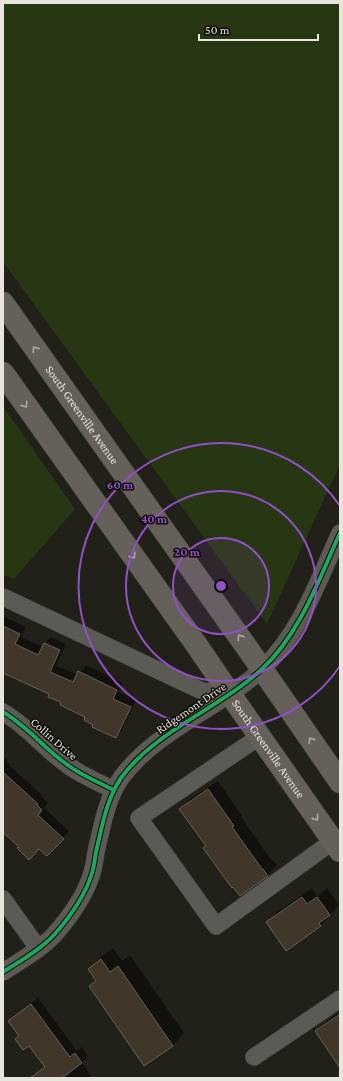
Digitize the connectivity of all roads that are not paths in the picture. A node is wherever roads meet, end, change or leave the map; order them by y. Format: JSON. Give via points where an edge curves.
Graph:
{"nodes":[{"id":1,"x":3,"y":303,"type":"edge"},
{"id":2,"x":3,"y":373,"type":"edge"},
{"id":3,"x":340,"y":533,"type":"edge"},
{"id":4,"x":3,"y":597,"type":"edge"},
{"id":5,"x":262,"y":669,"type":"junction"},
{"id":6,"x":230,"y":694,"type":"junction"},
{"id":7,"x":3,"y":712,"type":"edge"},
{"id":8,"x":259,"y":737,"type":"junction"},
{"id":9,"x":340,"y":782,"type":"edge"},
{"id":10,"x":114,"y":790,"type":"junction"},
{"id":11,"x":336,"y":846,"type":"edge"},
{"id":12,"x":3,"y":899,"type":"edge"},
{"id":13,"x":38,"y":948,"type":"junction"},
{"id":14,"x":3,"y":972,"type":"edge"},
{"id":15,"x":340,"y":999,"type":"edge"},
{"id":16,"x":254,"y":1057,"type":"dead end"}],
"edges":[{"from":5,"to":1,"type":"main road","name":"South Greenville Avenue","one_way":true},
{"from":2,"to":6,"type":"main road","name":"South Greenville Avenue","one_way":true},
{"from":3,"to":5,"type":"street","name":"Ridgemont Drive","via":[[298,623]]},
{"from":4,"to":6,"type":"street","via":[[202,690]]},
{"from":5,"to":6,"type":"street","name":"Ridgemont Drive"},
{"from":9,"to":5,"type":"main road","name":"South Greenville Avenue","one_way":true},
{"from":6,"to":8,"type":"main road","name":"South Greenville Avenue"},
{"from":6,"to":10,"type":"street","name":"Ridgemont Drive","via":[[146,751]]},
{"from":7,"to":10,"type":"street","name":"Collin Drive","via":[[21,724],[65,764]]},
{"from":8,"to":11,"type":"main road","name":"South Greenville Avenue","one_way":true},
{"from":8,"to":11,"type":"street","via":[[139,818],[216,926]]},
{"from":10,"to":13,"type":"street","name":"Ridgemont Drive","via":[[104,814],[92,873],[77,906],[54,935]]},
{"from":12,"to":13,"type":"street"},
{"from":13,"to":14,"type":"street","name":"Ridgemont Drive"},
{"from":15,"to":16,"type":"street"}]}
